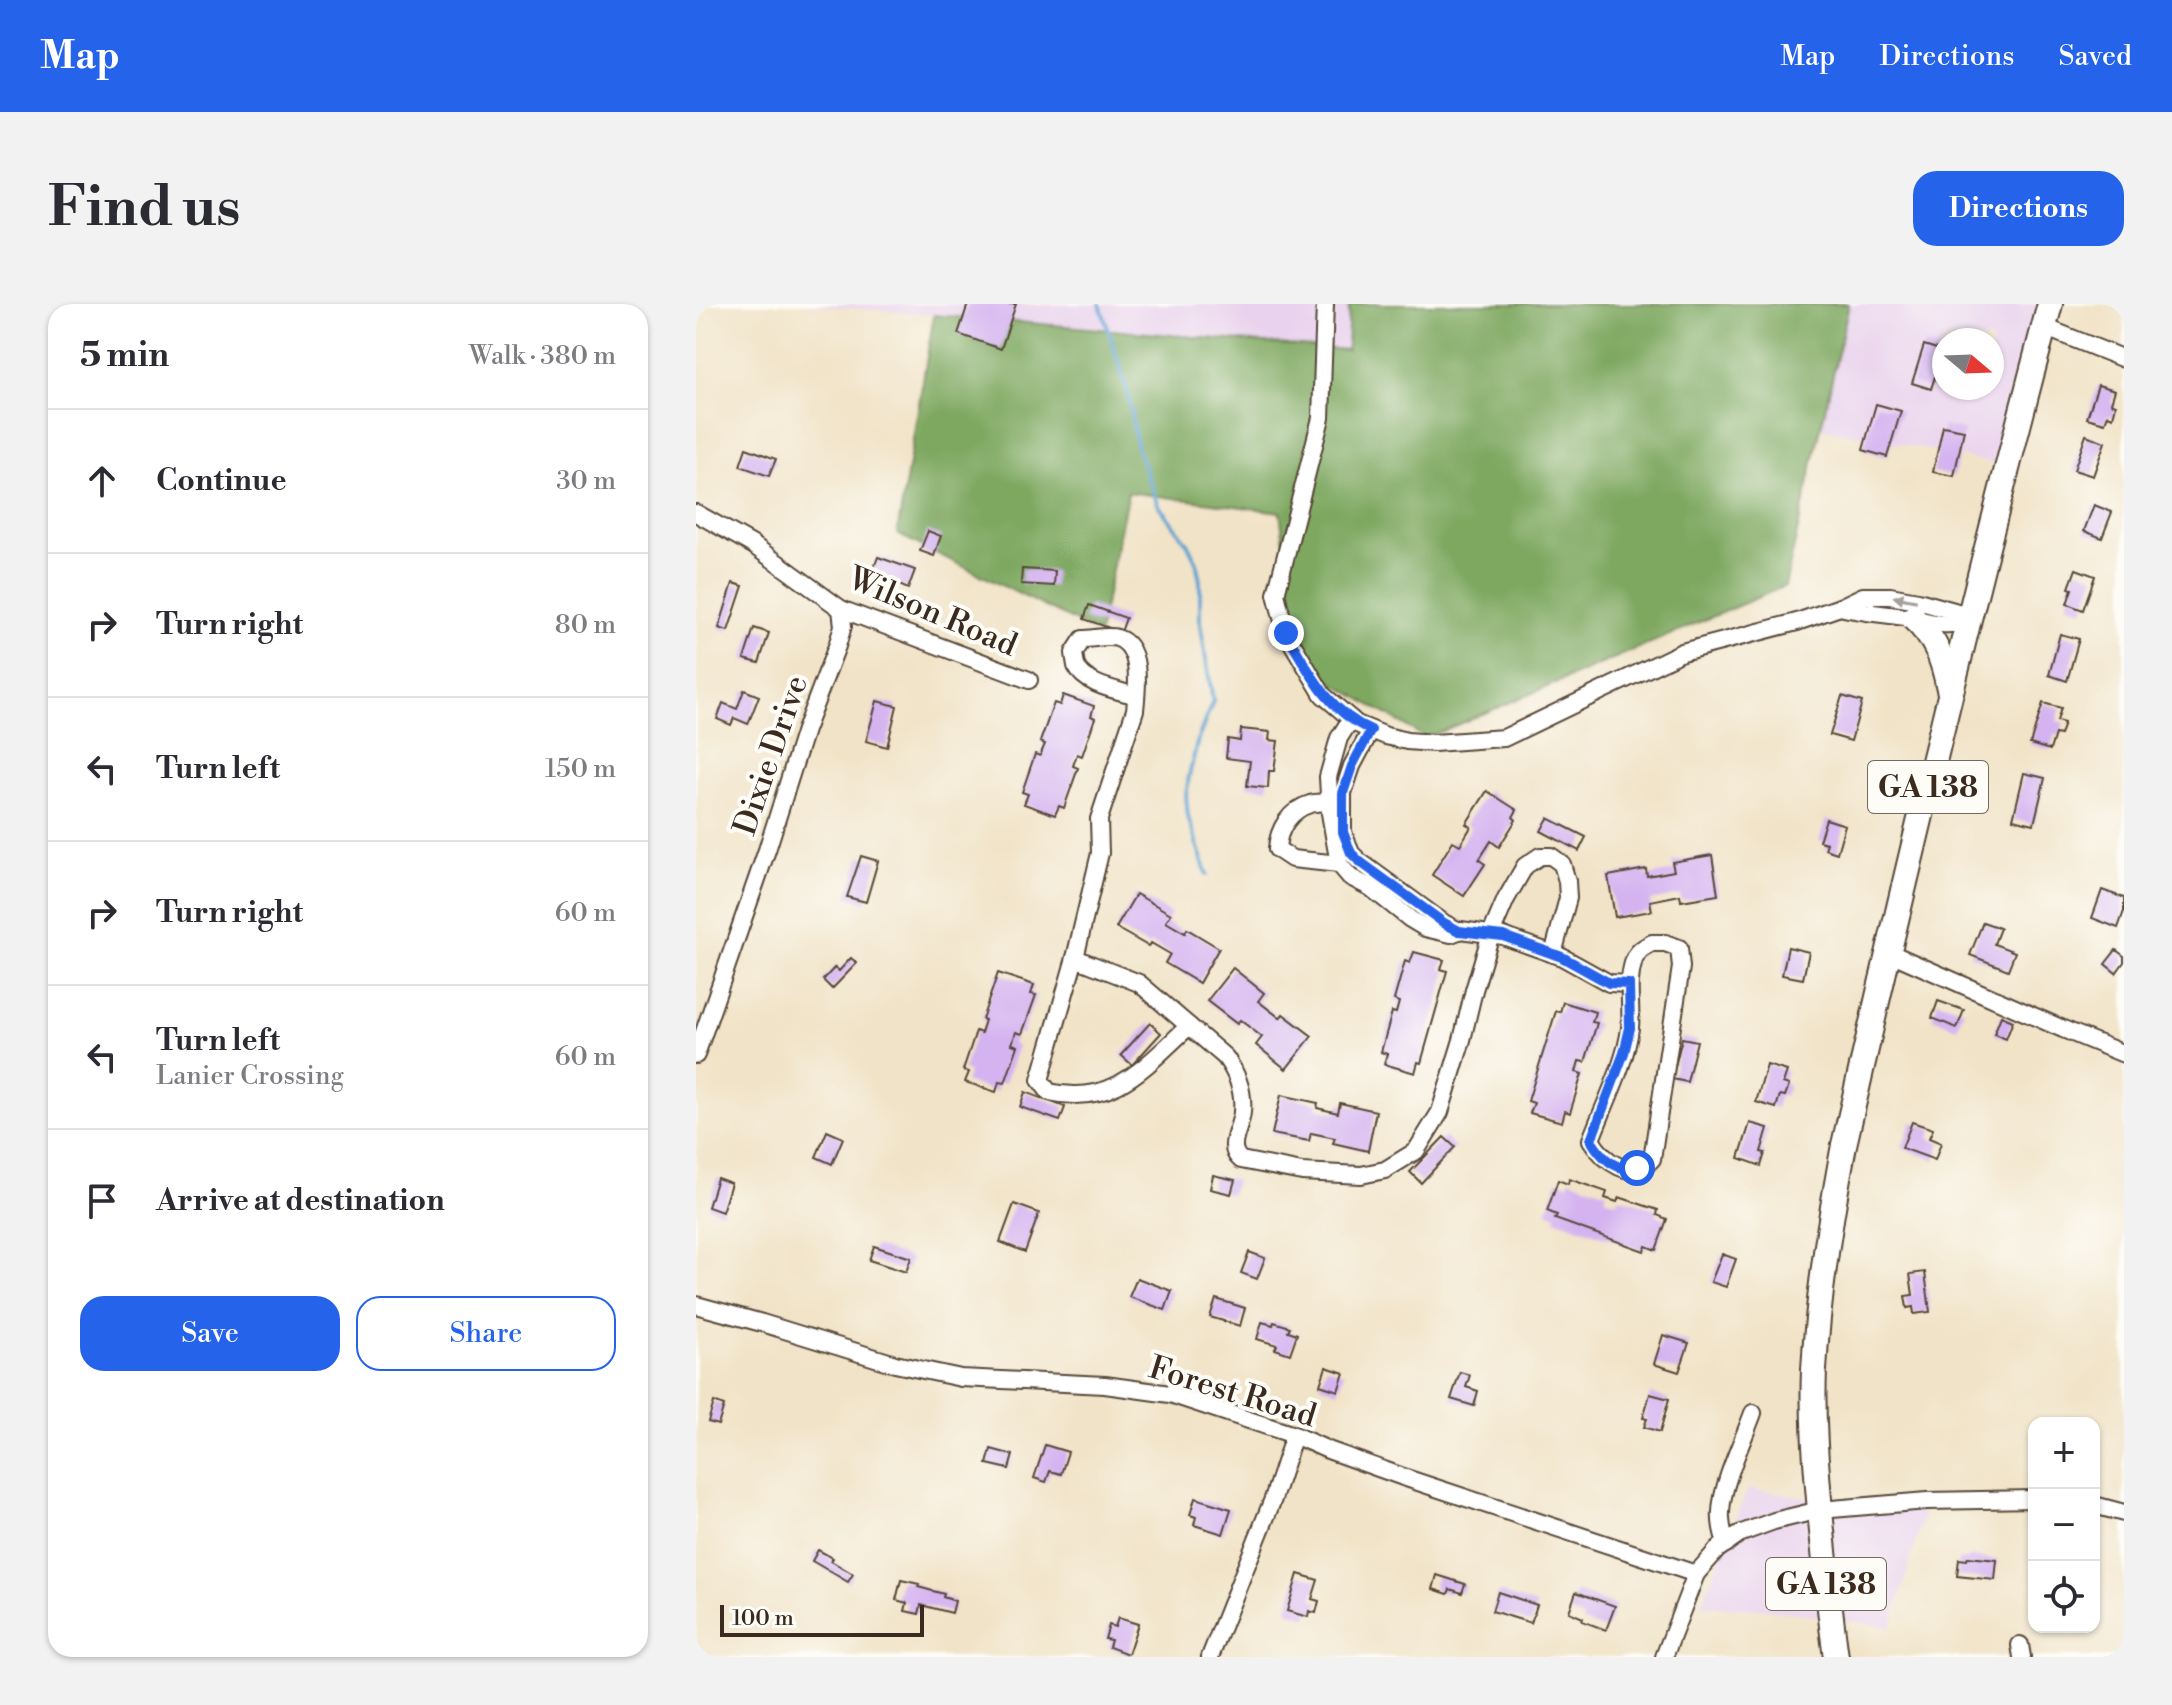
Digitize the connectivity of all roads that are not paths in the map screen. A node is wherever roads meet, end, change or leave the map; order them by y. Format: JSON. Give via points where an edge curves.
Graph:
{"nodes":[{"id":1,"x":1325,"y":304,"type":"edge"},
{"id":2,"x":2049,"y":321,"type":"edge"},
{"id":3,"x":2124,"y":359,"type":"edge"},
{"id":4,"x":696,"y":513,"type":"edge"},
{"id":5,"x":1840,"y":607,"type":"junction"},
{"id":6,"x":841,"y":609,"type":"junction"},
{"id":7,"x":1913,"y":618,"type":"junction"},
{"id":8,"x":1968,"y":622,"type":"junction"},
{"id":9,"x":1029,"y":680,"type":"dead end"},
{"id":10,"x":1950,"y":694,"type":"junction"},
{"id":11,"x":1136,"y":696,"type":"dead end"},
{"id":12,"x":1351,"y":719,"type":"junction"},
{"id":13,"x":1371,"y":730,"type":"junction"},
{"id":14,"x":1329,"y":802,"type":"junction"},
{"id":15,"x":1339,"y":864,"type":"junction"},
{"id":16,"x":1459,"y":931,"type":"junction"},
{"id":17,"x":1491,"y":934,"type":"junction"},
{"id":18,"x":1888,"y":952,"type":"junction"},
{"id":19,"x":1553,"y":954,"type":"junction"},
{"id":20,"x":1075,"y":958,"type":"junction"},
{"id":21,"x":1629,"y":984,"type":"junction"},
{"id":22,"x":1189,"y":1026,"type":"junction"},
{"id":23,"x":2124,"y":1054,"type":"edge"},
{"id":24,"x":696,"y":1055,"type":"edge"},
{"id":25,"x":696,"y":1305,"type":"edge"},
{"id":26,"x":1753,"y":1413,"type":"dead end"},
{"id":27,"x":1294,"y":1435,"type":"junction"},
{"id":28,"x":2028,"y":1499,"type":"edge"},
{"id":29,"x":2100,"y":1507,"type":"edge"},
{"id":30,"x":1820,"y":1510,"type":"junction"},
{"id":31,"x":2124,"y":1513,"type":"edge"},
{"id":32,"x":1726,"y":1544,"type":"junction"},
{"id":33,"x":1696,"y":1574,"type":"junction"},
{"id":34,"x":1210,"y":1657,"type":"edge"},
{"id":35,"x":1664,"y":1657,"type":"edge"},
{"id":36,"x":1836,"y":1657,"type":"edge"}],
"edges":[{"from":1,"to":12,"type":"street","via":[[1321,418],[1276,594],[1286,633],[1323,695]]},
{"from":2,"to":3,"type":"street"},
{"from":2,"to":8,"type":"highway","number":"GA 138"},
{"from":4,"to":6,"type":"street","name":"Wilson Road","via":[[753,545]]},
{"from":5,"to":7,"type":"street"},
{"from":8,"to":5,"type":"street","one_way":true,"via":[[1954,611],[1890,596],[1863,596]]},
{"from":5,"to":13,"type":"street","via":[[1682,652],[1504,738],[1434,743]]},
{"from":6,"to":9,"type":"street","name":"Wilson Road"},
{"from":6,"to":24,"type":"street","name":"Dixie Drive","via":[[837,646]]},
{"from":7,"to":8,"type":"street","via":[[1946,626]]},
{"from":7,"to":10,"type":"highway","via":[[1937,646]]},
{"from":8,"to":10,"type":"highway","number":"GA 138"},
{"from":10,"to":18,"type":"highway","number":"GA 138"},
{"from":11,"to":20,"type":"street","via":[[1099,819],[1100,853]]},
{"from":12,"to":13,"type":"street"},
{"from":12,"to":14,"type":"street","via":[[1333,755]]},
{"from":13,"to":16,"type":"street","via":[[1343,793],[1343,832],[1351,853]]},
{"from":14,"to":15,"type":"street"},
{"from":14,"to":15,"type":"street","via":[[1310,804],[1287,819],[1277,849],[1292,859]]},
{"from":15,"to":16,"type":"street","via":[[1425,928]]},
{"from":16,"to":17,"type":"street"},
{"from":17,"to":19,"type":"street"},
{"from":17,"to":19,"type":"street","via":[[1525,866],[1551,856],[1562,864],[1568,898]]},
{"from":17,"to":22,"type":"street","via":[[1440,1112],[1416,1151],[1385,1170],[1337,1175],[1241,1160],[1233,1146],[1242,1112],[1236,1072]]},
{"from":18,"to":23,"type":"street"},
{"from":18,"to":30,"type":"highway","number":"GA 138","via":[[1844,1145],[1819,1306],[1813,1406]]},
{"from":19,"to":21,"type":"street","via":[[1609,983]]},
{"from":20,"to":22,"type":"street","via":[[1139,983]]},
{"from":20,"to":22,"type":"street","via":[[1040,1080],[1049,1092],[1083,1096],[1106,1090],[1134,1075]]},
{"from":21,"to":21,"type":"street","via":[[1641,949],[1652,943],[1679,948],[1681,967],[1652,1159],[1627,1170],[1600,1156],[1591,1140],[1624,1053],[1630,1028]]},
{"from":25,"to":27,"type":"street","name":"Forest Road","via":[[895,1364],[961,1378],[1105,1385],[1170,1394]]},
{"from":26,"to":32,"type":"street","via":[[1724,1492],[1721,1523]]},
{"from":27,"to":33,"type":"street","name":"Forest Road","via":[[1406,1478]]},
{"from":27,"to":34,"type":"street"},
{"from":28,"to":30,"type":"street"},
{"from":29,"to":31,"type":"street"},
{"from":30,"to":32,"type":"street","via":[[1774,1521]]},
{"from":30,"to":36,"type":"highway","number":"GA 138"},
{"from":32,"to":33,"type":"street"},
{"from":33,"to":35,"type":"street"}]}
